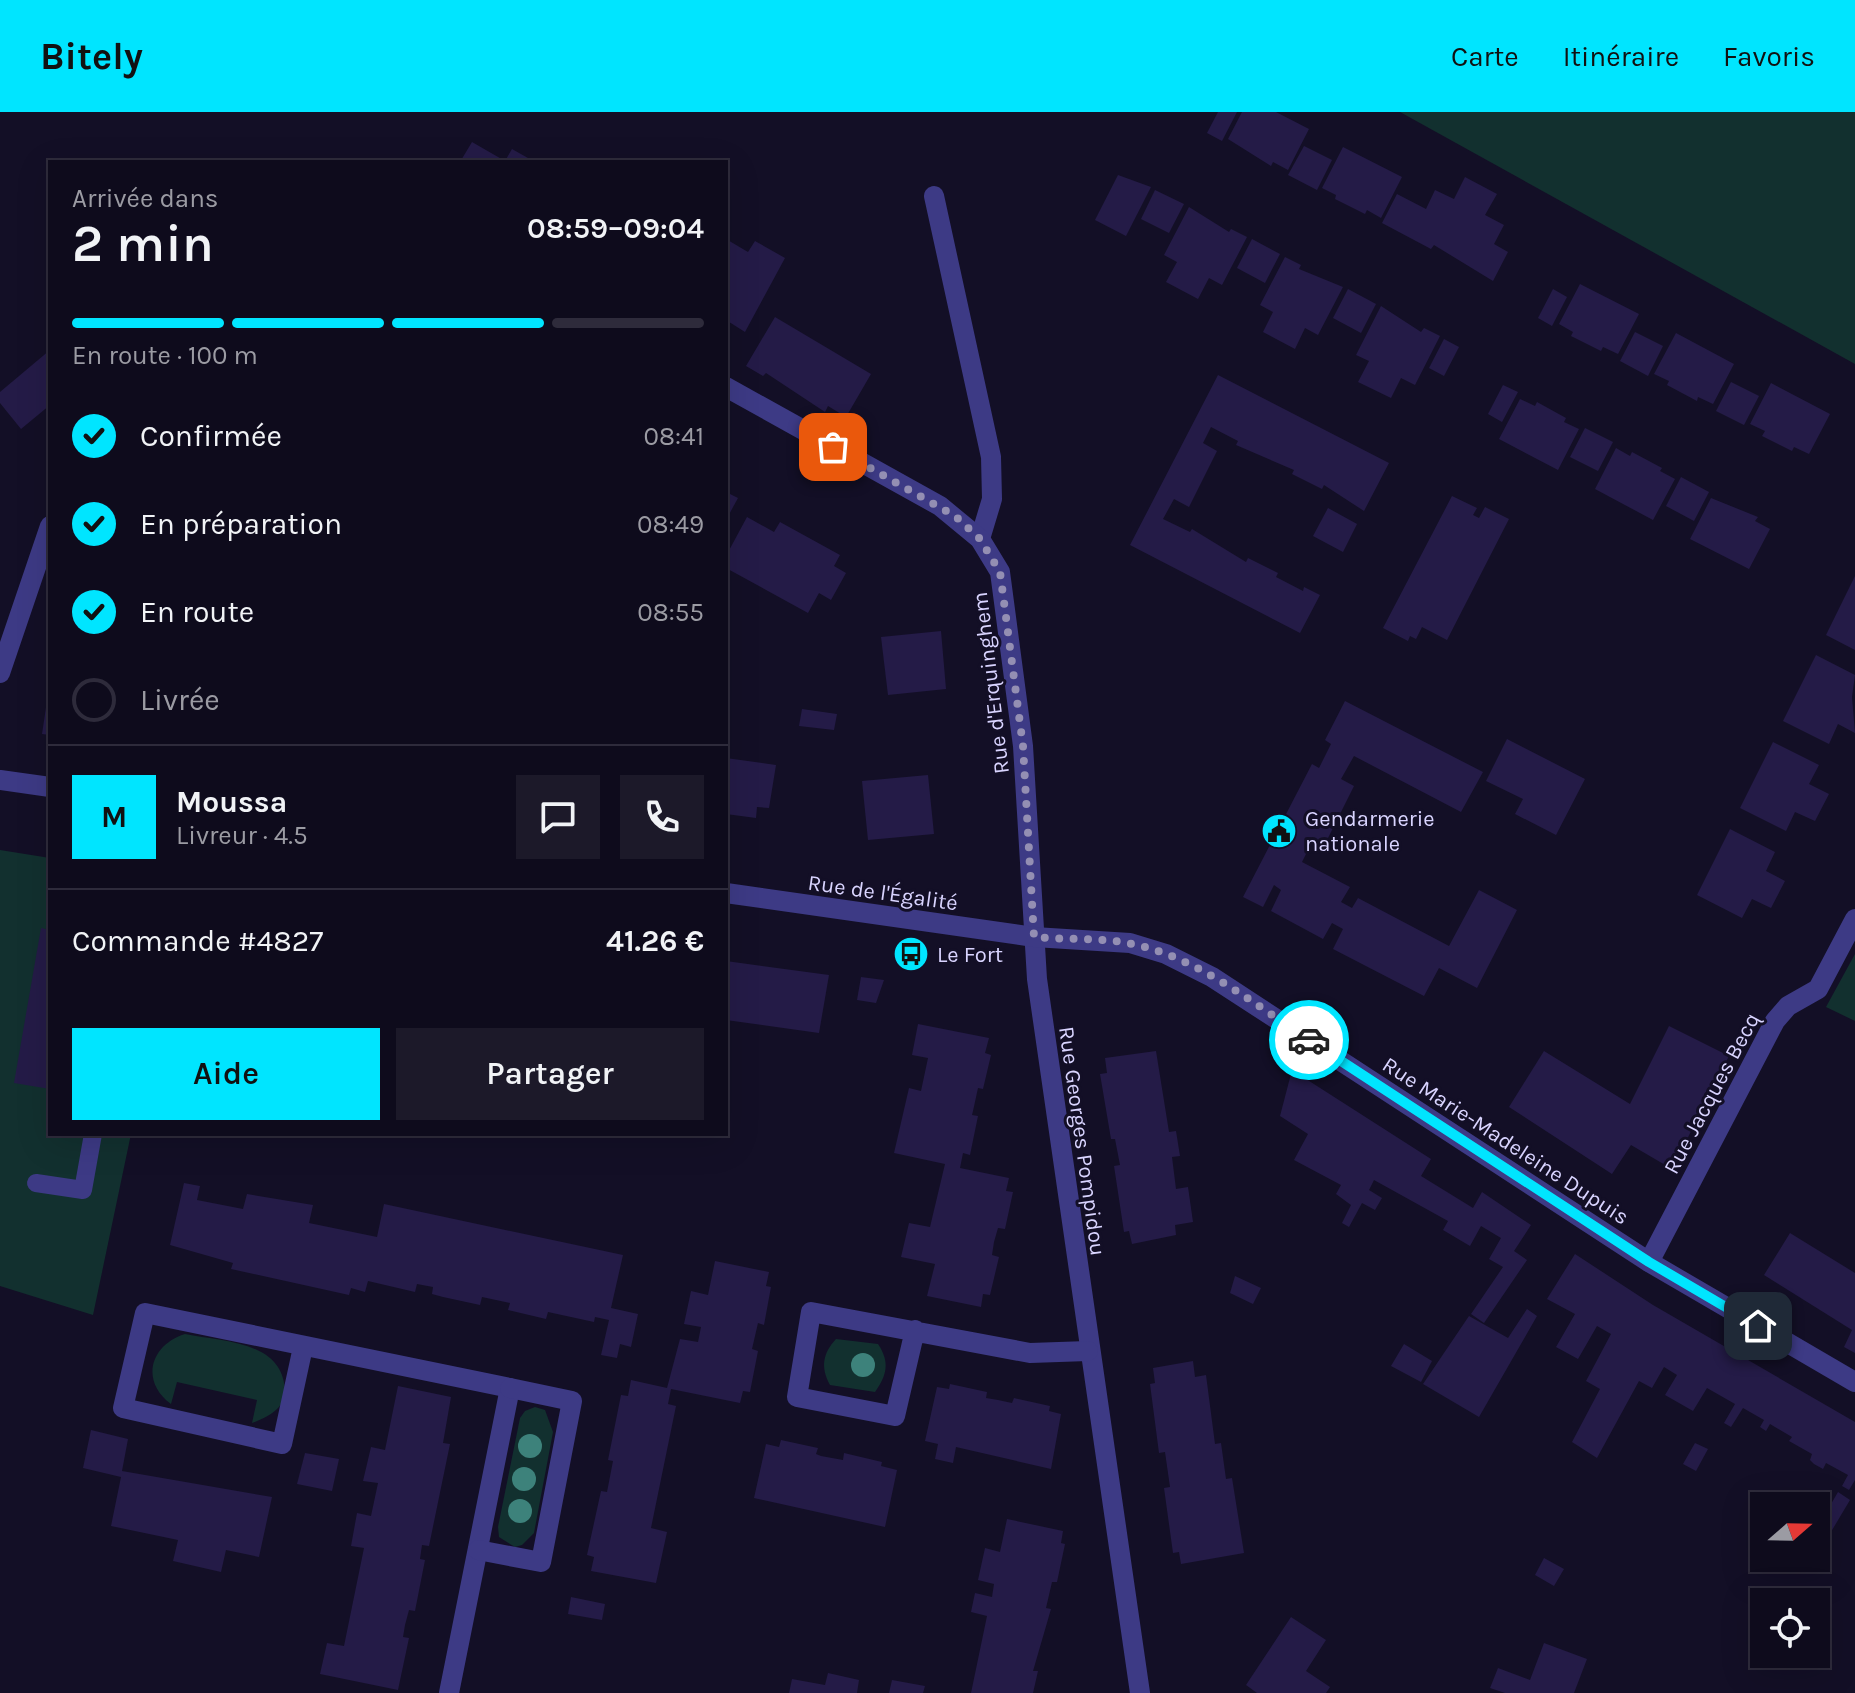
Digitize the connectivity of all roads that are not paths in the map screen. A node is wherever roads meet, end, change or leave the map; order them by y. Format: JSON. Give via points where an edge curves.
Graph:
{"nodes":[{"id":1,"x":934,"y":196,"type":"dead end"},
{"id":2,"x":728,"y":388,"type":"edge"},
{"id":3,"x":48,"y":532,"type":"edge"},
{"id":4,"x":980,"y":539,"type":"junction"},
{"id":5,"x":0,"y":673,"type":"edge"},
{"id":6,"x":0,"y":780,"type":"edge"},
{"id":7,"x":48,"y":787,"type":"edge"},
{"id":8,"x":728,"y":893,"type":"edge"},
{"id":9,"x":1855,"y":919,"type":"edge"},
{"id":10,"x":1034,"y":937,"type":"junction"},
{"id":11,"x":93,"y":1136,"type":"edge"},
{"id":12,"x":36,"y":1183,"type":"dead end"},
{"id":13,"x":1649,"y":1262,"type":"junction"},
{"id":14,"x":915,"y":1330,"type":"junction"},
{"id":15,"x":303,"y":1347,"type":"junction"},
{"id":16,"x":1088,"y":1351,"type":"junction"},
{"id":17,"x":1855,"y":1382,"type":"edge"},
{"id":18,"x":510,"y":1388,"type":"junction"},
{"id":19,"x":478,"y":1550,"type":"junction"},
{"id":20,"x":449,"y":1693,"type":"edge"},
{"id":21,"x":1140,"y":1693,"type":"edge"}],
"edges":[{"from":1,"to":4,"type":"street","via":[[991,457],[992,499]]},
{"from":2,"to":4,"type":"street","name":"Rue d'Erquinghem","via":[[940,506]]},
{"from":3,"to":5,"type":"street"},
{"from":4,"to":10,"type":"street","name":"Rue d'Erquinghem","via":[[1005,589],[1023,746]]},
{"from":6,"to":7,"type":"street"},
{"from":8,"to":10,"type":"street","name":"Rue de l'Égalité"},
{"from":9,"to":13,"type":"street","name":"Rue Jacques Becq","via":[[1818,989],[1788,1006],[1775,1021]]},
{"from":10,"to":13,"type":"street","name":"Rue Marie-Madeleine Dupuis","via":[[1130,943],[1188,964]]},
{"from":10,"to":16,"type":"street","name":"Rue Georges Pompidou"},
{"from":11,"to":12,"type":"lane","via":[[83,1190]]},
{"from":13,"to":17,"type":"street","name":"Rue Marie-Madeleine Dupuis"},
{"from":14,"to":14,"type":"street","via":[[811,1312],[797,1397],[895,1416]]},
{"from":14,"to":16,"type":"street","via":[[1030,1353]]},
{"from":15,"to":15,"type":"street","via":[[145,1313],[123,1408],[282,1444]]},
{"from":15,"to":18,"type":"street"},
{"from":16,"to":21,"type":"street","name":"Rue Georges Pompidou"},
{"from":18,"to":19,"type":"street"},
{"from":18,"to":19,"type":"street","via":[[572,1401],[541,1562]]},
{"from":19,"to":20,"type":"street"}]}
